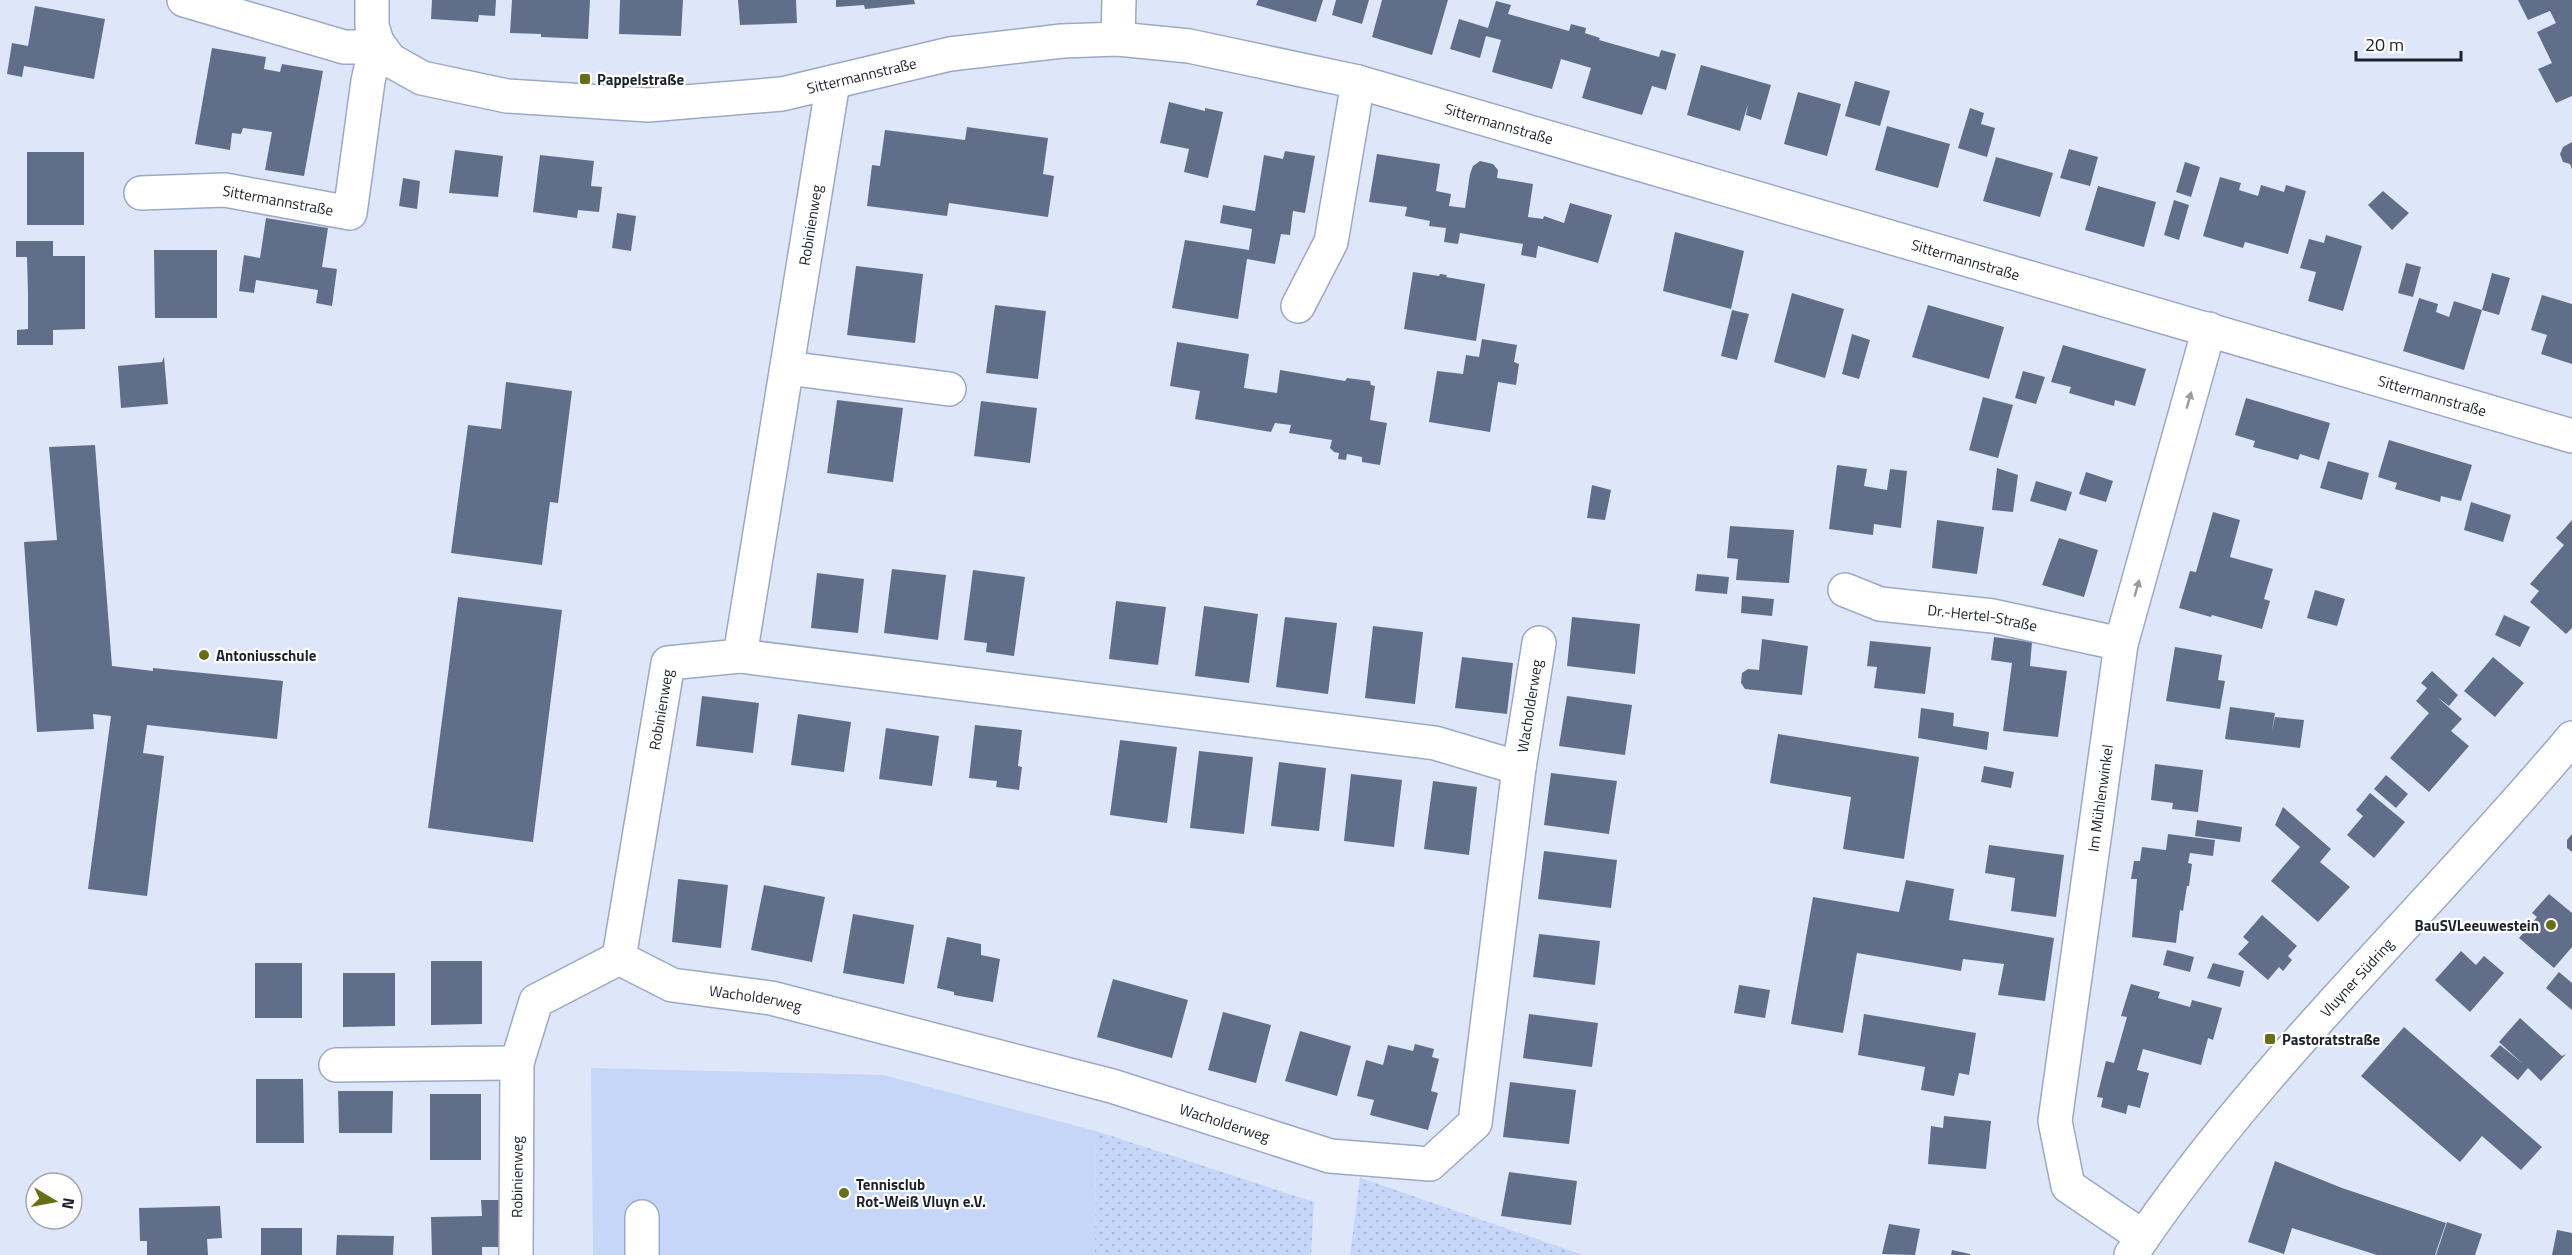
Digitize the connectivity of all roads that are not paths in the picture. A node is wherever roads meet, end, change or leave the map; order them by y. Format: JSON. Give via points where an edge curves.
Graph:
{"nodes":[{"id":1,"x":184,"y":0,"type":"edge"},
{"id":2,"x":372,"y":0,"type":"edge"},
{"id":3,"x":1119,"y":0,"type":"edge"},
{"id":4,"x":1118,"y":39,"type":"junction"},
{"id":5,"x":377,"y":42,"type":"junction"},
{"id":6,"x":833,"y":82,"type":"junction"},
{"id":7,"x":1358,"y":82,"type":"junction"},
{"id":8,"x":141,"y":193,"type":"dead end"},
{"id":9,"x":1298,"y":306,"type":"dead end"},
{"id":10,"x":2209,"y":329,"type":"junction"},
{"id":11,"x":787,"y":368,"type":"junction"},
{"id":12,"x":949,"y":389,"type":"dead end"},
{"id":13,"x":2572,"y":436,"type":"edge"},
{"id":14,"x":1845,"y":590,"type":"dead end"},
{"id":15,"x":1539,"y":643,"type":"dead end"},
{"id":16,"x":2121,"y":644,"type":"junction"},
{"id":17,"x":740,"y":656,"type":"junction"},
{"id":18,"x":2572,"y":738,"type":"edge"},
{"id":19,"x":1519,"y":768,"type":"junction"},
{"id":20,"x":619,"y":958,"type":"junction"},
{"id":21,"x":517,"y":1063,"type":"junction"},
{"id":22,"x":336,"y":1065,"type":"dead end"},
{"id":23,"x":642,"y":1217,"type":"dead end"},
{"id":24,"x":2137,"y":1246,"type":"edge"},
{"id":25,"x":516,"y":1255,"type":"edge"},
{"id":26,"x":642,"y":1255,"type":"edge"}],
"edges":[{"from":1,"to":5,"type":"street","via":[[344,47]]},
{"from":2,"to":5,"type":"street","via":[[372,26]]},
{"from":3,"to":4,"type":"street"},
{"from":4,"to":6,"type":"street","name":"Sittermannstraße","via":[[950,54]]},
{"from":4,"to":7,"type":"street","name":"Sittermannstraße","via":[[1190,46]]},
{"from":5,"to":6,"type":"street","name":"Sittermannstraße","via":[[390,60],[422,78],[507,96],[648,105],[782,94]]},
{"from":5,"to":8,"type":"street","name":"Sittermannstraße","via":[[350,213],[225,190]]},
{"from":6,"to":11,"type":"street","name":"Robinienweg"},
{"from":7,"to":9,"type":"street","via":[[1331,242]]},
{"from":7,"to":10,"type":"street","name":"Sittermannstraße"},
{"from":10,"to":13,"type":"street","name":"Sittermannstraße"},
{"from":16,"to":10,"type":"street","name":"Im Mühlenwinkel","one_way":true},
{"from":11,"to":12,"type":"street"},
{"from":11,"to":17,"type":"street","name":"Robinienweg"},
{"from":14,"to":16,"type":"street","name":"Dr.-Hertel-Straße","via":[[1880,604],[1993,615]]},
{"from":15,"to":19,"type":"street","name":"Wacholderweg"},
{"from":16,"to":24,"type":"street","name":"Im Mühlenwinkel","via":[[2055,1121],[2068,1186]]},
{"from":17,"to":19,"type":"street","name":"Wacholderweg","via":[[1435,743]]},
{"from":17,"to":20,"type":"street","name":"Robinienweg","via":[[668,663]]},
{"from":18,"to":24,"type":"street","name":"Vluyner Südring","via":[[2259,1087]]},
{"from":19,"to":20,"type":"street","name":"Wacholderweg","via":[[1474,1124],[1430,1164],[1330,1156],[1112,1086],[771,998],[672,985]]},
{"from":20,"to":21,"type":"street","name":"Robinienweg","via":[[536,1001]]},
{"from":21,"to":22,"type":"street"},
{"from":21,"to":25,"type":"street","name":"Robinienweg"},
{"from":23,"to":26,"type":"street"}]}
